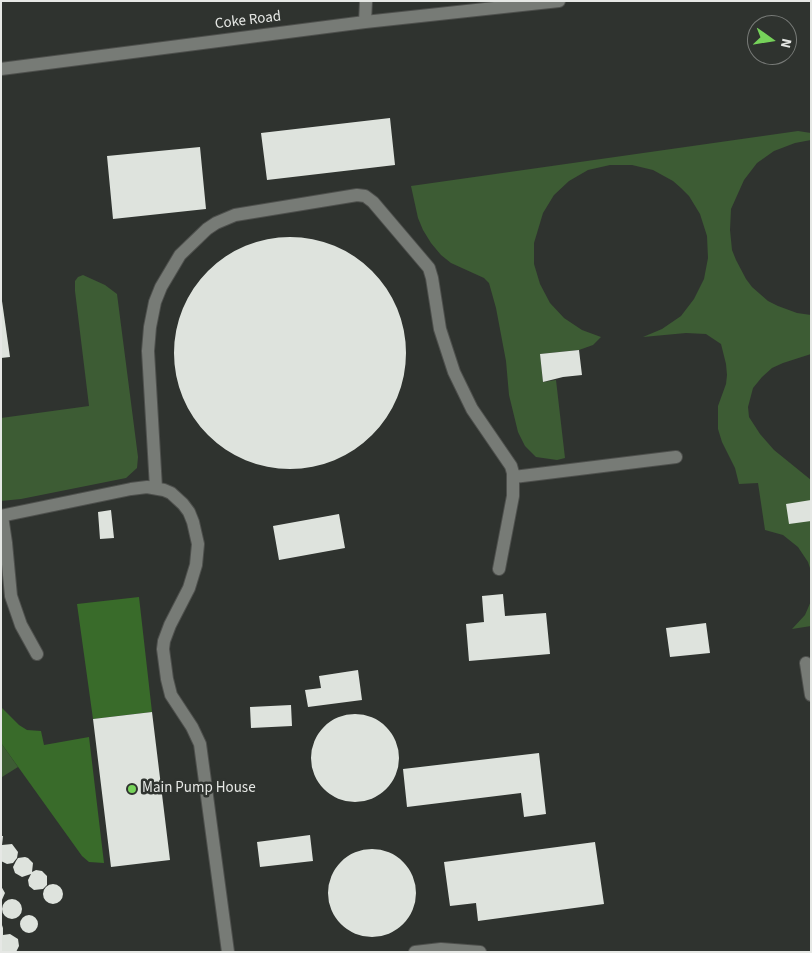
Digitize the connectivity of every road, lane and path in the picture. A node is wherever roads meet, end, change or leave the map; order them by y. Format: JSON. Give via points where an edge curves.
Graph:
{"nodes":[{"id":1,"x":366,"y":1,"type":"edge"},
{"id":2,"x":559,"y":1,"type":"edge"},
{"id":3,"x":365,"y":22,"type":"junction"},
{"id":4,"x":1,"y":69,"type":"edge"},
{"id":5,"x":676,"y":457,"type":"dead end"},
{"id":6,"x":514,"y":477,"type":"junction"},
{"id":7,"x":156,"y":488,"type":"junction"},
{"id":8,"x":2,"y":516,"type":"edge"},
{"id":9,"x":499,"y":569,"type":"dead end"},
{"id":10,"x":37,"y":654,"type":"dead end"},
{"id":11,"x":806,"y":663,"type":"dead end"},
{"id":12,"x":811,"y":695,"type":"edge"},
{"id":13,"x":228,"y":952,"type":"edge"},
{"id":14,"x":415,"y":952,"type":"edge"},
{"id":15,"x":480,"y":952,"type":"edge"}],
"edges":[{"from":1,"to":3,"type":"lane"},
{"from":2,"to":3,"type":"lane","name":"Coke Road"},
{"from":3,"to":4,"type":"lane","name":"Coke Road"},
{"from":5,"to":6,"type":"lane"},
{"from":6,"to":7,"type":"lane","via":[[511,466],[472,409],[454,372],[440,329],[429,268],[372,202],[357,195],[263,209],[224,219],[199,236],[172,266],[155,302],[148,341]]},
{"from":6,"to":9,"type":"lane"},
{"from":7,"to":8,"type":"lane","via":[[130,489]]},
{"from":7,"to":13,"type":"lane","via":[[183,504],[193,522],[198,544],[193,577],[170,625],[163,649],[171,695],[200,744]]},
{"from":8,"to":10,"type":"lane","via":[[11,596],[21,625]]},
{"from":11,"to":12,"type":"lane"},
{"from":14,"to":15,"type":"lane","via":[[458,949]]}]}
